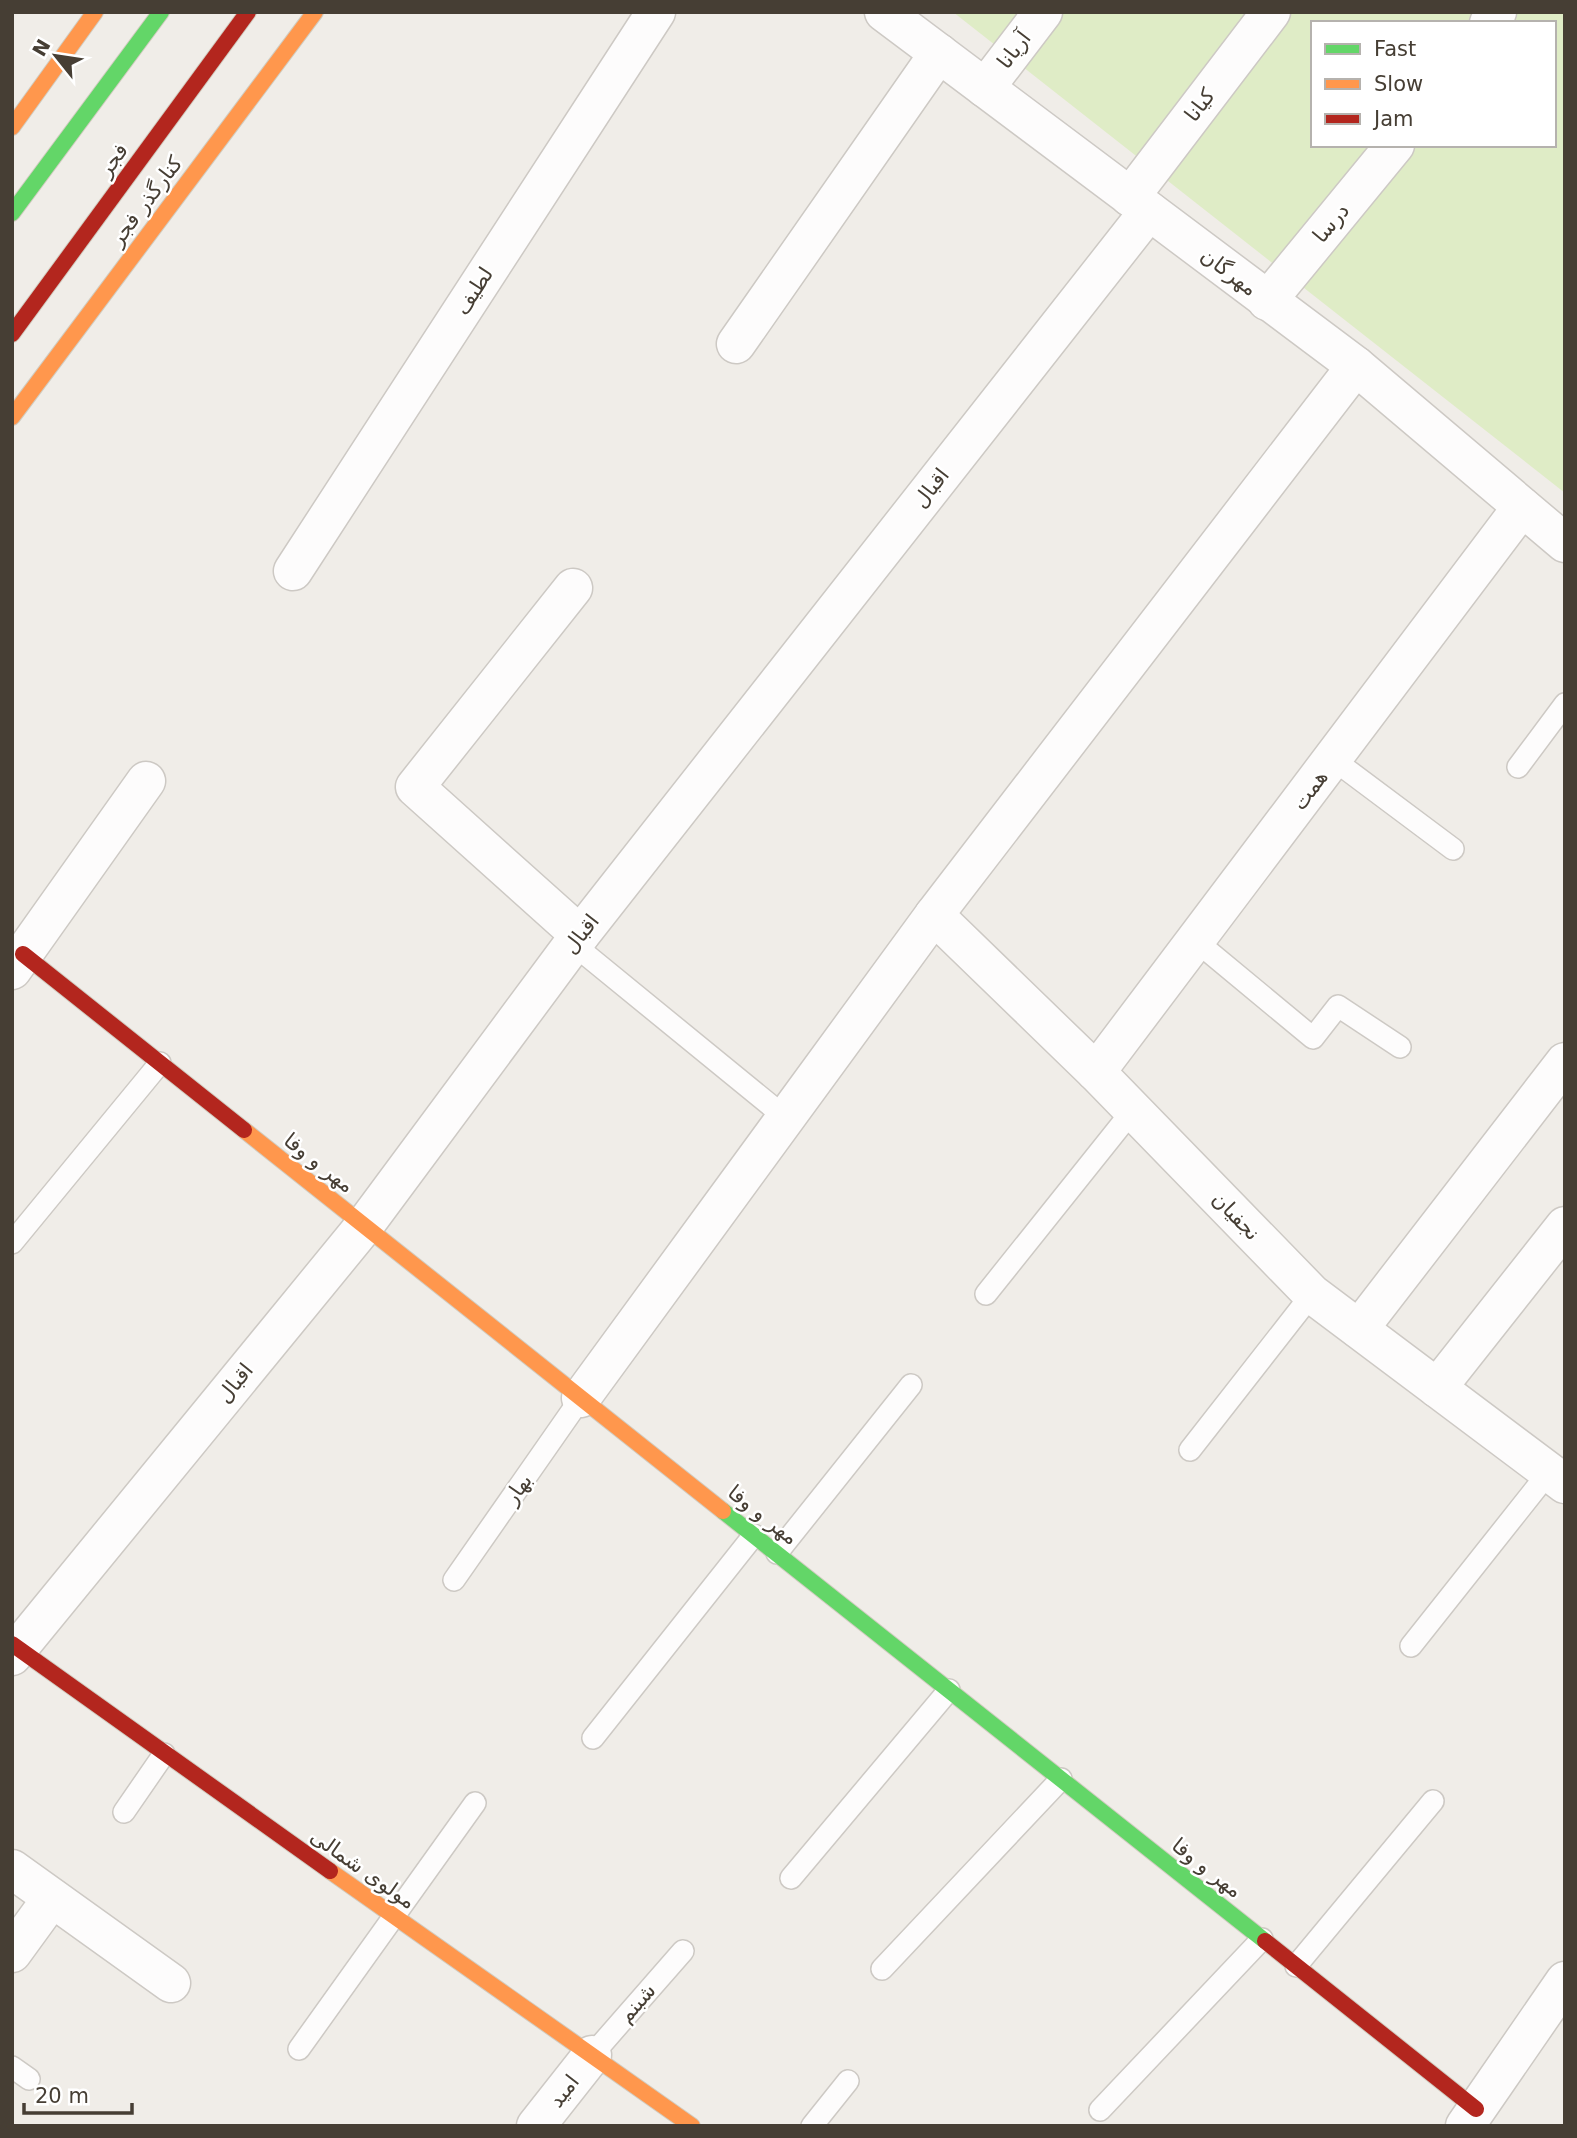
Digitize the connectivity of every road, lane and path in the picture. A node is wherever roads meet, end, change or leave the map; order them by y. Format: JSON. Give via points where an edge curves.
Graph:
{"nodes":[{"id":1,"x":95,"y":12,"type":"edge"},
{"id":2,"x":161,"y":12,"type":"edge"},
{"id":3,"x":248,"y":12,"type":"edge"},
{"id":4,"x":315,"y":12,"type":"edge"},
{"id":5,"x":656,"y":12,"type":"edge"},
{"id":6,"x":884,"y":12,"type":"edge"},
{"id":7,"x":1042,"y":12,"type":"edge"},
{"id":8,"x":1271,"y":12,"type":"edge"},
{"id":9,"x":939,"y":54,"type":"junction"},
{"id":10,"x":985,"y":88,"type":"junction"},
{"id":11,"x":12,"y":127,"type":"edge"},
{"id":12,"x":1393,"y":147,"type":"edge"},
{"id":13,"x":1139,"y":204,"type":"junction"},
{"id":14,"x":12,"y":214,"type":"edge"},
{"id":15,"x":1267,"y":301,"type":"junction"},
{"id":16,"x":12,"y":334,"type":"edge"},
{"id":17,"x":736,"y":344,"type":"dead end"},
{"id":18,"x":1356,"y":366,"type":"junction"},
{"id":19,"x":12,"y":418,"type":"edge"},
{"id":20,"x":1522,"y":506,"type":"junction"},
{"id":21,"x":1565,"y":543,"type":"edge"},
{"id":22,"x":293,"y":570,"type":"dead end"},
{"id":23,"x":573,"y":588,"type":"dead end"},
{"id":24,"x":1565,"y":704,"type":"edge"},
{"id":25,"x":1334,"y":760,"type":"junction"},
{"id":26,"x":1518,"y":767,"type":"dead end"},
{"id":27,"x":146,"y":781,"type":"dead end"},
{"id":28,"x":1453,"y":849,"type":"dead end"},
{"id":29,"x":934,"y":915,"type":"junction"},
{"id":30,"x":577,"y":939,"type":"junction"},
{"id":31,"x":1196,"y":941,"type":"junction"},
{"id":32,"x":18,"y":962,"type":"edge"},
{"id":33,"x":1400,"y":1047,"type":"dead end"},
{"id":34,"x":1565,"y":1062,"type":"edge"},
{"id":35,"x":160,"y":1063,"type":"junction"},
{"id":36,"x":1096,"y":1072,"type":"junction"},
{"id":37,"x":1133,"y":1110,"type":"junction"},
{"id":38,"x":786,"y":1118,"type":"junction"},
{"id":39,"x":364,"y":1226,"type":"junction"},
{"id":40,"x":1565,"y":1226,"type":"edge"},
{"id":41,"x":12,"y":1243,"type":"edge"},
{"id":42,"x":986,"y":1294,"type":"dead end"},
{"id":43,"x":1312,"y":1294,"type":"junction"},
{"id":44,"x":1359,"y":1329,"type":"junction"},
{"id":45,"x":911,"y":1385,"type":"dead end"},
{"id":46,"x":1437,"y":1388,"type":"junction"},
{"id":47,"x":581,"y":1398,"type":"junction"},
{"id":48,"x":1190,"y":1450,"type":"dead end"},
{"id":49,"x":1557,"y":1478,"type":"edge"},
{"id":50,"x":754,"y":1535,"type":"junction"},
{"id":51,"x":777,"y":1553,"type":"junction"},
{"id":52,"x":454,"y":1580,"type":"dead end"},
{"id":53,"x":1411,"y":1646,"type":"dead end"},
{"id":54,"x":14,"y":1649,"type":"edge"},
{"id":55,"x":949,"y":1690,"type":"junction"},
{"id":56,"x":593,"y":1738,"type":"dead end"},
{"id":57,"x":164,"y":1754,"type":"junction"},
{"id":58,"x":1061,"y":1779,"type":"junction"},
{"id":59,"x":1433,"y":1801,"type":"dead end"},
{"id":60,"x":475,"y":1802,"type":"dead end"},
{"id":61,"x":124,"y":1812,"type":"dead end"},
{"id":62,"x":12,"y":1869,"type":"edge"},
{"id":63,"x":791,"y":1878,"type":"dead end"},
{"id":64,"x":52,"y":1898,"type":"junction"},
{"id":65,"x":395,"y":1917,"type":"junction"},
{"id":66,"x":1262,"y":1939,"type":"junction"},
{"id":67,"x":683,"y":1951,"type":"dead end"},
{"id":68,"x":12,"y":1954,"type":"edge"},
{"id":69,"x":1296,"y":1966,"type":"junction"},
{"id":70,"x":882,"y":1969,"type":"dead end"},
{"id":71,"x":1565,"y":1982,"type":"edge"},
{"id":72,"x":171,"y":1983,"type":"dead end"},
{"id":73,"x":299,"y":2049,"type":"dead end"},
{"id":74,"x":592,"y":2055,"type":"junction"},
{"id":75,"x":848,"y":2081,"type":"dead end"},
{"id":76,"x":1100,"y":2110,"type":"dead end"},
{"id":77,"x":1471,"y":2117,"type":"edge"},
{"id":78,"x":536,"y":2126,"type":"edge"},
{"id":79,"x":692,"y":2126,"type":"edge"},
{"id":80,"x":812,"y":2126,"type":"edge"}],
"edges":[{"from":1,"to":11,"type":"street"},
{"from":2,"to":14,"type":"street"},
{"from":3,"to":16,"type":"street","name":"فجر"},
{"from":4,"to":19,"type":"street","name":"کنارگذر فجر"},
{"from":5,"to":22,"type":"street","name":"لطیف"},
{"from":6,"to":9,"type":"street","name":"مهرگان"},
{"from":7,"to":10,"type":"street","name":"آریانا"},
{"from":8,"to":13,"type":"street","name":"کیانا"},
{"from":9,"to":10,"type":"street","name":"مهرگان"},
{"from":9,"to":17,"type":"street"},
{"from":10,"to":13,"type":"street","name":"مهرگان"},
{"from":12,"to":15,"type":"street","name":"درسا"},
{"from":13,"to":15,"type":"street","name":"مهرگان"},
{"from":13,"to":30,"type":"street","name":"اقبال"},
{"from":15,"to":18,"type":"street","name":"مهرگان"},
{"from":18,"to":20,"type":"street","name":"مهرگان"},
{"from":18,"to":29,"type":"street"},
{"from":20,"to":21,"type":"street","name":"مهرگان"},
{"from":20,"to":25,"type":"street","name":"همت"},
{"from":23,"to":30,"type":"street","via":[[415,787]]},
{"from":24,"to":26,"type":"lane"},
{"from":25,"to":28,"type":"lane"},
{"from":25,"to":31,"type":"street","name":"همت"},
{"from":27,"to":32,"type":"street"},
{"from":29,"to":36,"type":"street","name":"نجفیان"},
{"from":29,"to":38,"type":"street"},
{"from":30,"to":38,"type":"lane"},
{"from":30,"to":39,"type":"street","name":"اقبال"},
{"from":31,"to":33,"type":"lane","via":[[1313,1038],[1338,1006]]},
{"from":31,"to":36,"type":"street","name":"همت"},
{"from":32,"to":35,"type":"street","name":"مهر و وفا"},
{"from":34,"to":44,"type":"street"},
{"from":35,"to":39,"type":"street","name":"مهر و وفا"},
{"from":35,"to":41,"type":"lane"},
{"from":36,"to":37,"type":"street","name":"نجفیان"},
{"from":37,"to":42,"type":"lane"},
{"from":37,"to":43,"type":"street","name":"نجفیان"},
{"from":38,"to":47,"type":"street"},
{"from":39,"to":47,"type":"street","name":"مهر و وفا"},
{"from":39,"to":54,"type":"street","name":"اقبال"},
{"from":40,"to":46,"type":"street"},
{"from":43,"to":44,"type":"street","name":"نجفیان"},
{"from":43,"to":48,"type":"lane"},
{"from":44,"to":46,"type":"street","name":"نجفیان"},
{"from":45,"to":51,"type":"lane"},
{"from":46,"to":49,"type":"street","name":"نجفیان"},
{"from":47,"to":50,"type":"street","name":"مهر و وفا"},
{"from":47,"to":52,"type":"lane","name":"بهار"},
{"from":49,"to":53,"type":"lane"},
{"from":50,"to":51,"type":"street","name":"مهر و وفا"},
{"from":50,"to":56,"type":"lane"},
{"from":51,"to":55,"type":"street","name":"مهر و وفا"},
{"from":54,"to":57,"type":"street","name":"مولوی شمالی"},
{"from":55,"to":58,"type":"street","name":"مهر و وفا"},
{"from":55,"to":63,"type":"lane"},
{"from":57,"to":61,"type":"lane"},
{"from":57,"to":65,"type":"street","name":"مولوی شمالی"},
{"from":58,"to":66,"type":"street","name":"مهر و وفا"},
{"from":58,"to":70,"type":"lane"},
{"from":59,"to":69,"type":"lane"},
{"from":60,"to":65,"type":"lane"},
{"from":62,"to":64,"type":"street"},
{"from":64,"to":68,"type":"street"},
{"from":64,"to":72,"type":"street"},
{"from":65,"to":73,"type":"lane"},
{"from":65,"to":74,"type":"street","name":"مولوی شمالی"},
{"from":66,"to":69,"type":"street","name":"مهر و وفا"},
{"from":66,"to":76,"type":"lane"},
{"from":67,"to":74,"type":"lane","name":"شبنم"},
{"from":69,"to":77,"type":"street","name":"مهر و وفا"},
{"from":71,"to":77,"type":"street"},
{"from":74,"to":78,"type":"street","name":"امید"},
{"from":74,"to":79,"type":"street","name":"مولوی شمالی"},
{"from":75,"to":80,"type":"lane"}]}
